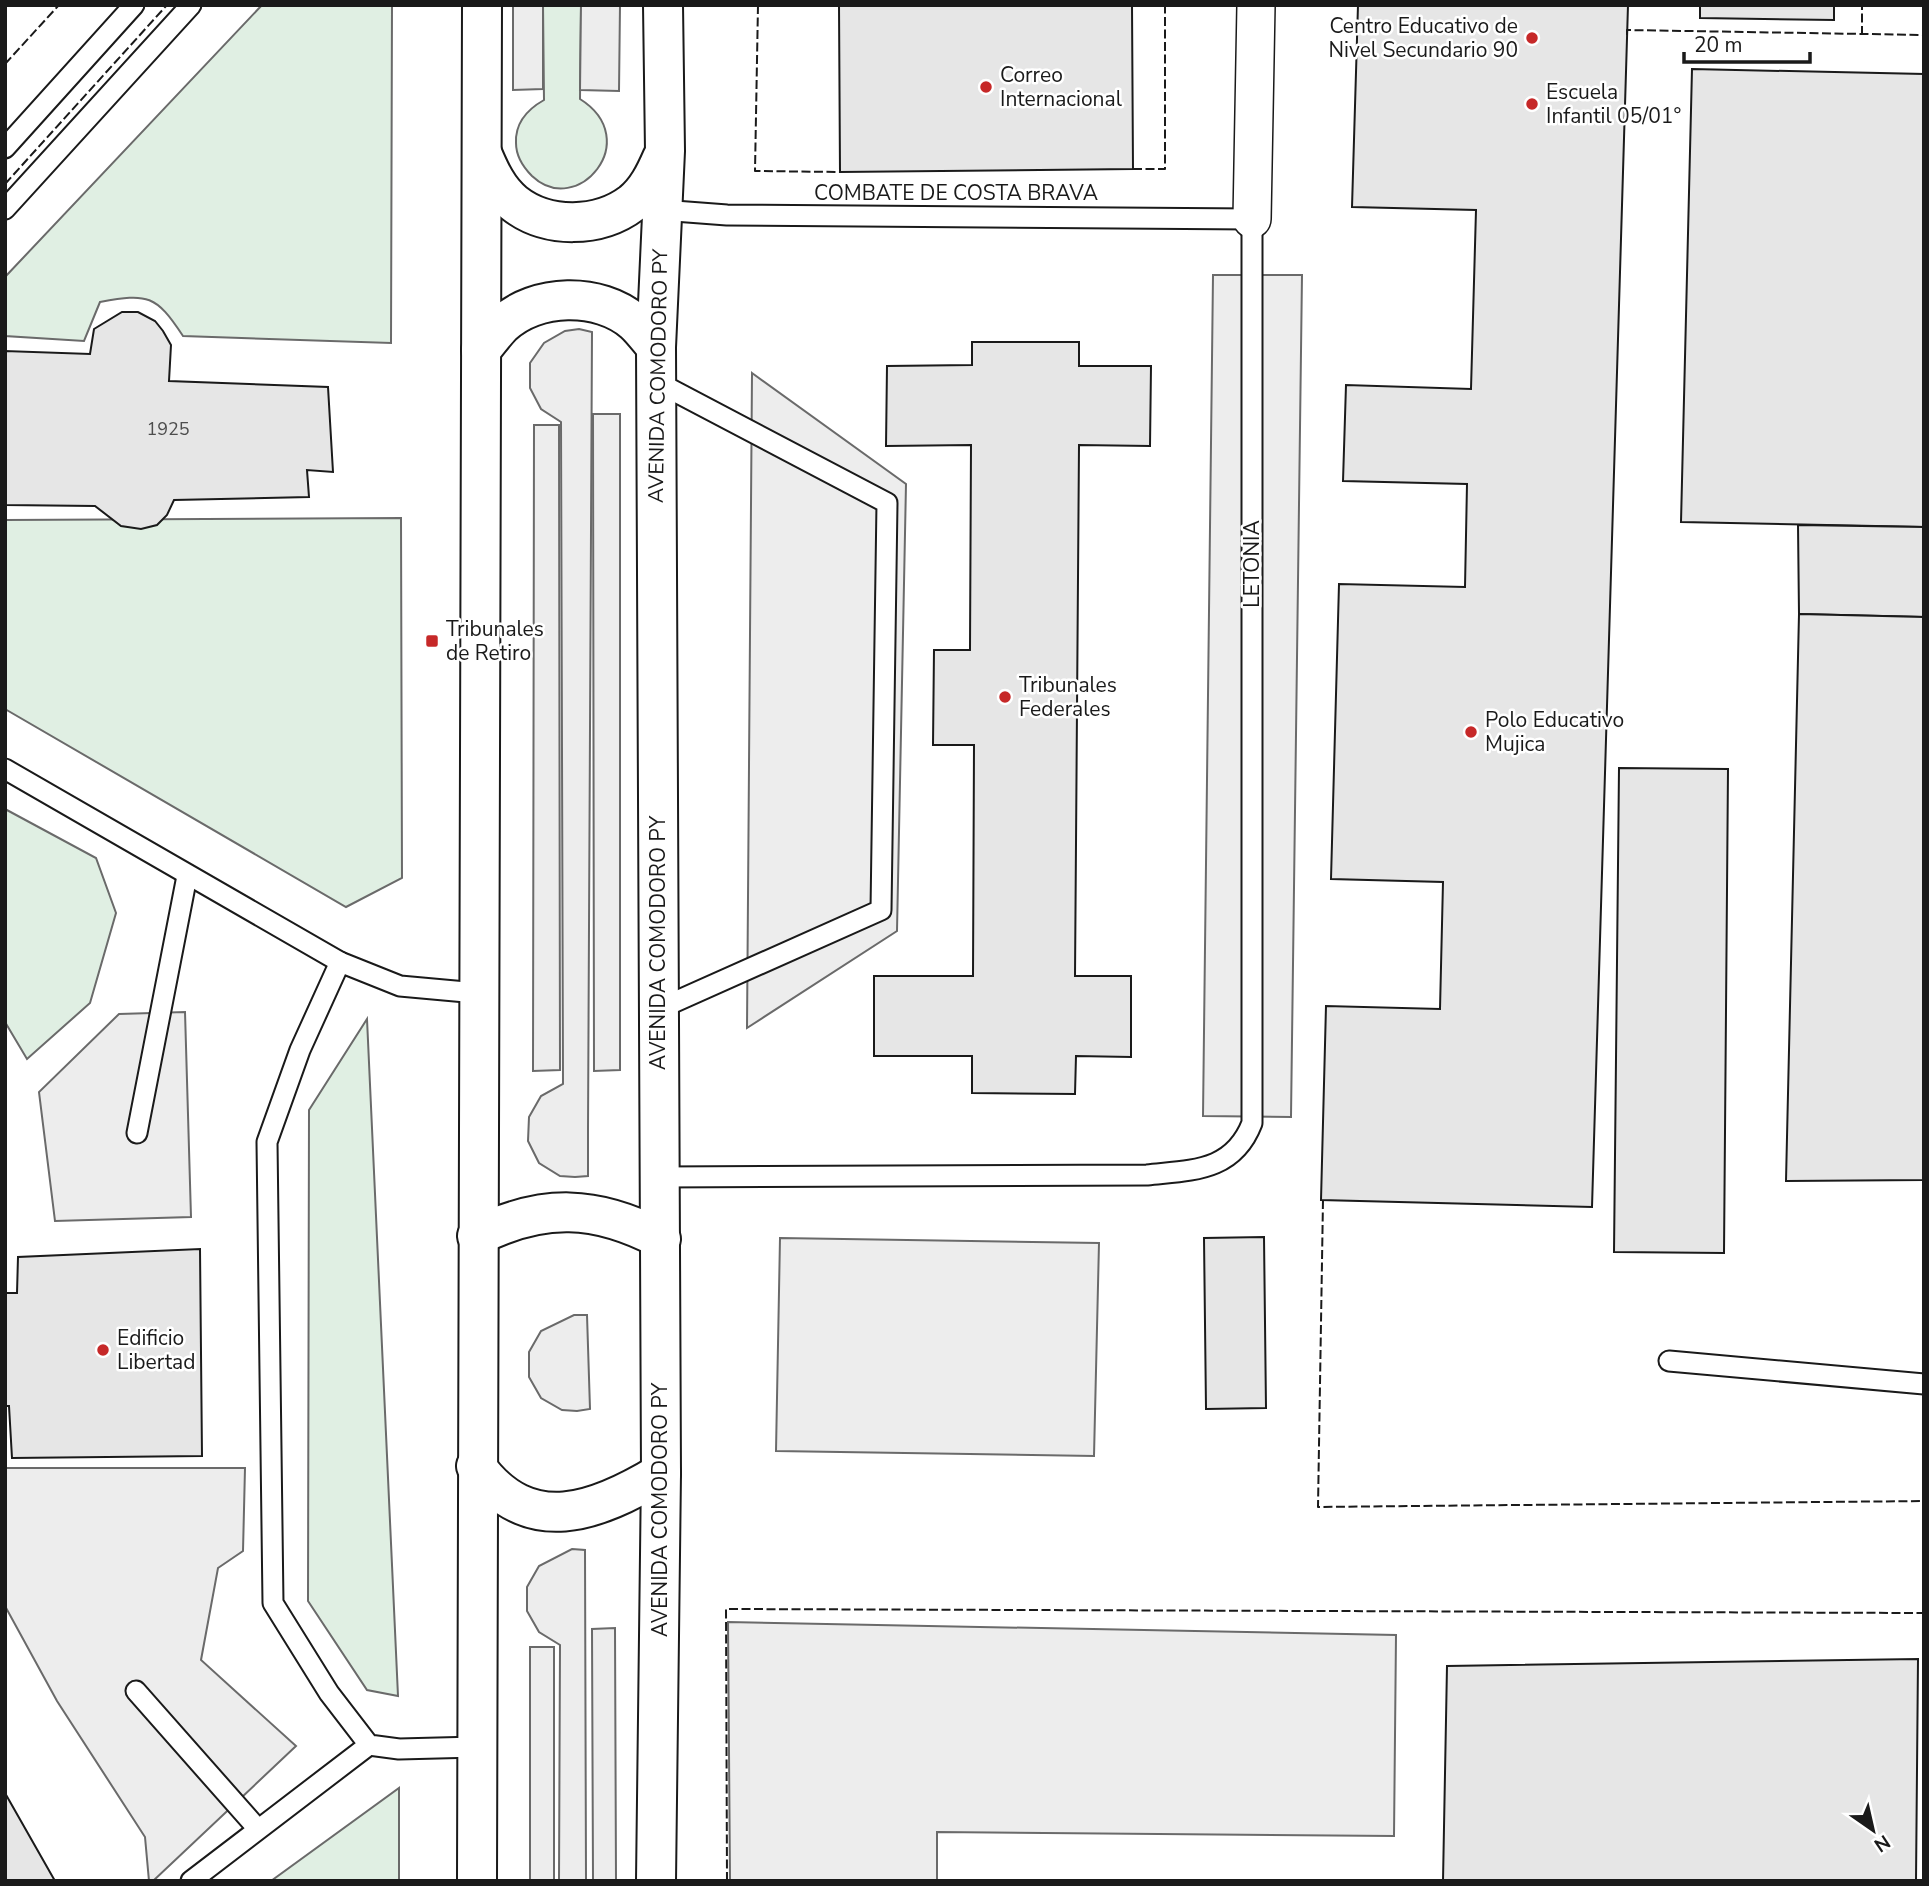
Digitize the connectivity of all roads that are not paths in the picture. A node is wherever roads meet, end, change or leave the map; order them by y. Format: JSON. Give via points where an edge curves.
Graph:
{"nodes":[{"id":1,"x":134,"y":5,"type":"edge"},
{"id":2,"x":191,"y":5,"type":"edge"},
{"id":3,"x":482,"y":5,"type":"edge"},
{"id":4,"x":663,"y":5,"type":"edge"},
{"id":5,"x":670,"y":5,"type":"edge"},
{"id":6,"x":1256,"y":5,"type":"edge"},
{"id":7,"x":664,"y":54,"type":"junction"},
{"id":8,"x":5,"y":148,"type":"edge"},
{"id":9,"x":481,"y":151,"type":"junction"},
{"id":10,"x":666,"y":151,"type":"junction"},
{"id":11,"x":5,"y":209,"type":"edge"},
{"id":12,"x":660,"y":210,"type":"junction"},
{"id":13,"x":1252,"y":219,"type":"junction"},
{"id":14,"x":481,"y":350,"type":"junction"},
{"id":15,"x":656,"y":364,"type":"junction"},
{"id":16,"x":5,"y":769,"type":"edge"},
{"id":17,"x":187,"y":876,"type":"junction"},
{"id":18,"x":340,"y":962,"type":"junction"},
{"id":19,"x":477,"y":993,"type":"junction"},
{"id":20,"x":659,"y":1009,"type":"junction"},
{"id":21,"x":137,"y":1133,"type":"dead end"},
{"id":22,"x":660,"y":1177,"type":"junction"},
{"id":23,"x":477,"y":1236,"type":"junction"},
{"id":24,"x":661,"y":1239,"type":"junction"},
{"id":25,"x":1669,"y":1361,"type":"dead end"},
{"id":26,"x":1924,"y":1384,"type":"edge"},
{"id":27,"x":476,"y":1466,"type":"junction"},
{"id":28,"x":661,"y":1473,"type":"junction"},
{"id":29,"x":135,"y":1690,"type":"dead end"},
{"id":30,"x":369,"y":1745,"type":"junction"},
{"id":31,"x":477,"y":1747,"type":"junction"},
{"id":32,"x":257,"y":1828,"type":"junction"},
{"id":33,"x":191,"y":1881,"type":"edge"},
{"id":34,"x":477,"y":1881,"type":"edge"},
{"id":35,"x":656,"y":1881,"type":"edge"}],
"edges":[{"from":1,"to":8,"type":"lane"},
{"from":2,"to":11,"type":"lane"},
{"from":3,"to":9,"type":"main road"},
{"from":4,"to":7,"type":"main road","name":"AVENIDA COMODORO PY"},
{"from":5,"to":7,"type":"main road"},
{"from":6,"to":13,"type":"street","name":"LETONIA"},
{"from":7,"to":10,"type":"main road","name":"AVENIDA COMODORO PY"},
{"from":9,"to":10,"type":"main road","via":[[493,180],[514,203],[542,218],[573,223],[604,217],[632,203],[653,179]]},
{"from":9,"to":14,"type":"main road"},
{"from":10,"to":12,"type":"main road","name":"AVENIDA COMODORO PY"},
{"from":12,"to":13,"type":"lane","name":"COMBATE DE COSTA BRAVA","via":[[727,215]]},
{"from":12,"to":15,"type":"main road","name":"AVENIDA COMODORO PY"},
{"from":13,"to":22,"type":"lane","name":"LETONIA","via":[[1252,1123],[1246,1138],[1236,1151],[1201,1169],[1147,1175]]},
{"from":14,"to":15,"type":"main road","via":[[504,324],[534,306],[568,300],[602,305],[633,321]]},
{"from":14,"to":19,"type":"main road"},
{"from":15,"to":20,"type":"main road","name":"AVENIDA COMODORO PY"},
{"from":15,"to":20,"type":"lane","via":[[887,503],[881,910]]},
{"from":16,"to":17,"type":"lane"},
{"from":17,"to":18,"type":"lane"},
{"from":17,"to":21,"type":"lane"},
{"from":18,"to":19,"type":"lane","via":[[400,986]]},
{"from":18,"to":30,"type":"lane","via":[[300,1050],[267,1142],[273,1603],[329,1693]]},
{"from":19,"to":23,"type":"main road"},
{"from":20,"to":22,"type":"main road","name":"AVENIDA COMODORO PY"},
{"from":22,"to":24,"type":"main road","name":"AVENIDA COMODORO PY"},
{"from":23,"to":24,"type":"main road","via":[[505,1222],[562,1210],[613,1218]]},
{"from":23,"to":27,"type":"main road"},
{"from":24,"to":28,"type":"main road","name":"AVENIDA COMODORO PY"},
{"from":25,"to":26,"type":"lane"},
{"from":27,"to":28,"type":"main road","via":[[510,1498],[555,1512],[602,1505]]},
{"from":27,"to":31,"type":"main road"},
{"from":28,"to":35,"type":"main road","name":"AVENIDA COMODORO PY"},
{"from":29,"to":32,"type":"lane"},
{"from":30,"to":31,"type":"lane"},
{"from":30,"to":32,"type":"lane"},
{"from":31,"to":34,"type":"main road"},
{"from":32,"to":33,"type":"lane"}]}
